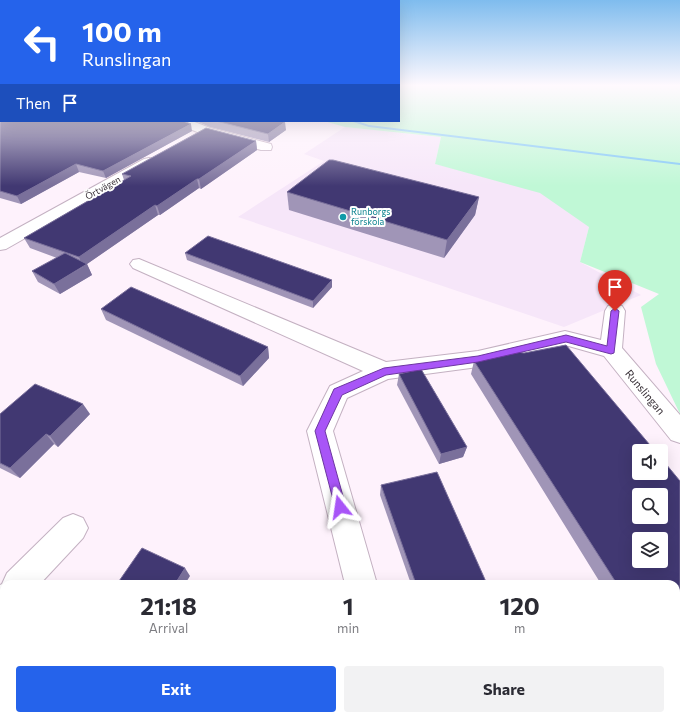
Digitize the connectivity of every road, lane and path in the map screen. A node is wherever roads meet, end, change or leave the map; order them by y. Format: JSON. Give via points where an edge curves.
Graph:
{"nodes":[{"id":1,"x":184,"y":122,"type":"edge"},
{"id":2,"x":206,"y":131,"type":"junction"},
{"id":3,"x":192,"y":138,"type":"edge"},
{"id":4,"x":266,"y":147,"type":"dead end"},
{"id":5,"x":165,"y":154,"type":"edge"},
{"id":6,"x":0,"y":245,"type":"edge"},
{"id":7,"x":139,"y":264,"type":"dead end"},
{"id":8,"x":615,"y":311,"type":"dead end"},
{"id":9,"x":611,"y":350,"type":"junction"},
{"id":10,"x":384,"y":371,"type":"junction"},
{"id":11,"x":680,"y":433,"type":"edge"},
{"id":12,"x":73,"y":528,"type":"dead end"},
{"id":13,"x":22,"y":580,"type":"edge"},
{"id":14,"x":360,"y":580,"type":"edge"}],
"edges":[{"from":1,"to":2,"type":"street"},
{"from":2,"to":3,"type":"street"},
{"from":2,"to":4,"type":"street"},
{"from":5,"to":6,"type":"street","name":"Örtvägen"},
{"from":7,"to":10,"type":"street"},
{"from":8,"to":9,"type":"street"},
{"from":9,"to":10,"type":"street","via":[[566,338],[478,359]]},
{"from":9,"to":11,"type":"street","name":"Runslingan"},
{"from":10,"to":14,"type":"street","via":[[338,392],[320,431]]},
{"from":12,"to":13,"type":"street"}]}
